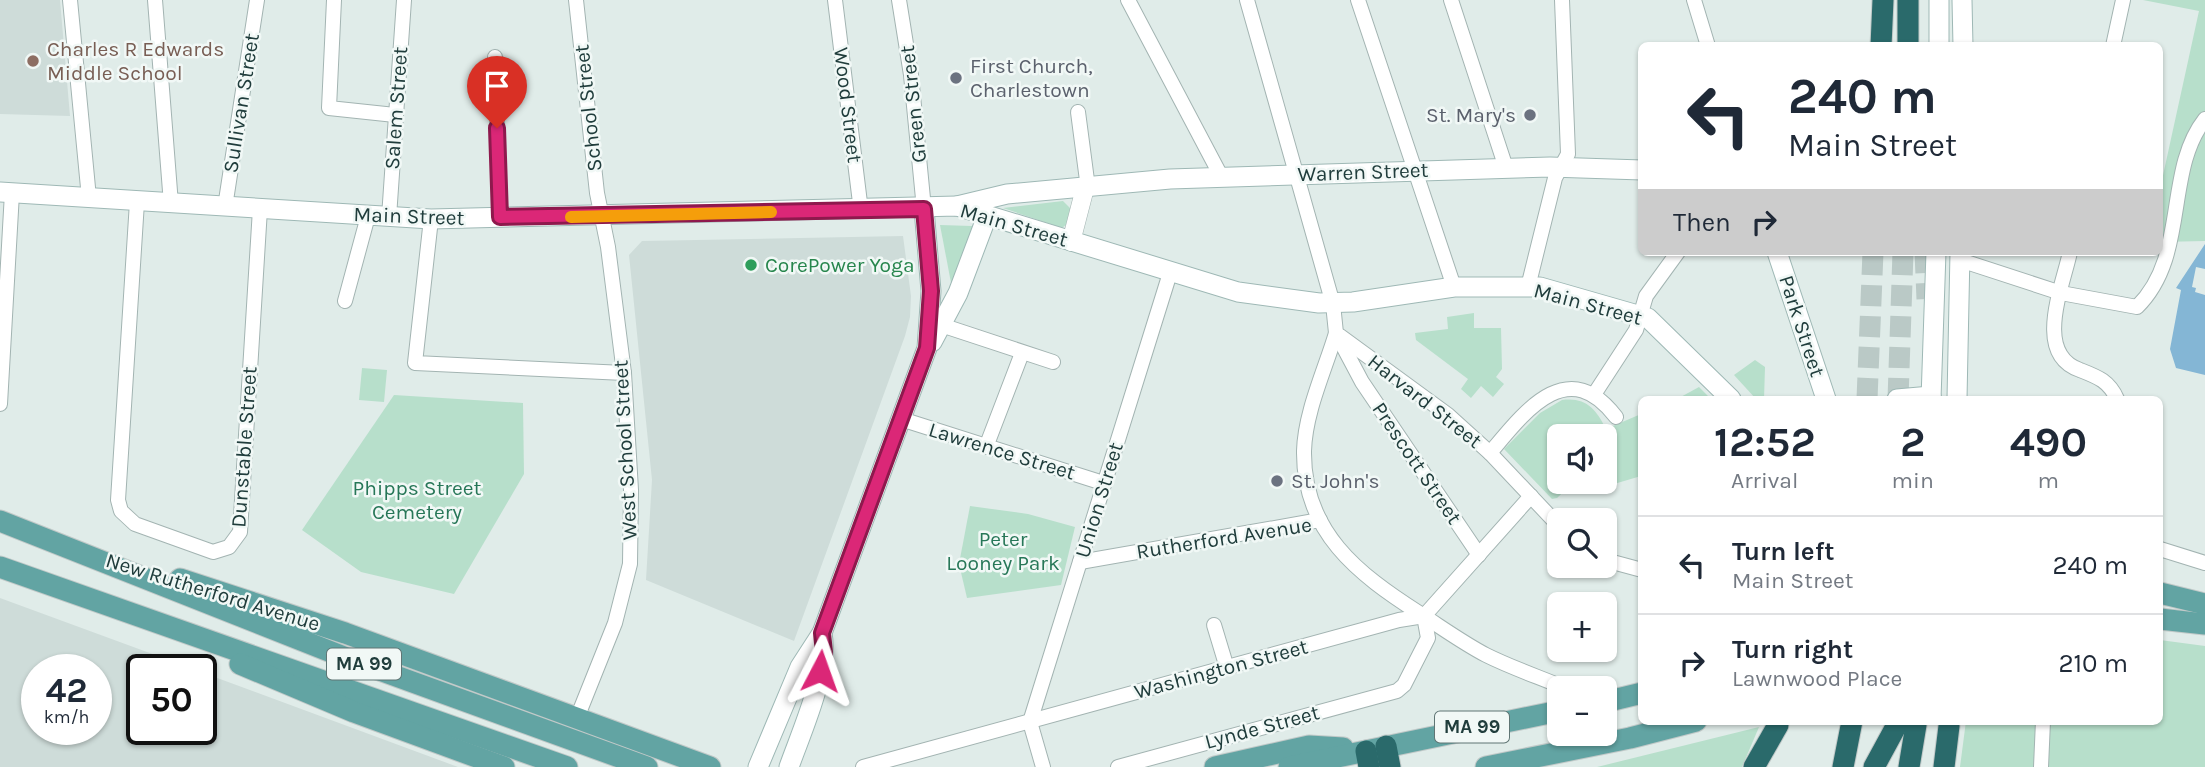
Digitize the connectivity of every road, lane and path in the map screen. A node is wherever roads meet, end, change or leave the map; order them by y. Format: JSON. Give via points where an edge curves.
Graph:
{"nodes":[{"id":1,"x":70,"y":0,"type":"edge"},
{"id":2,"x":155,"y":0,"type":"edge"},
{"id":3,"x":257,"y":0,"type":"edge"},
{"id":4,"x":334,"y":0,"type":"edge"},
{"id":5,"x":404,"y":0,"type":"edge"},
{"id":6,"x":576,"y":0,"type":"edge"},
{"id":7,"x":835,"y":0,"type":"edge"},
{"id":8,"x":899,"y":0,"type":"edge"},
{"id":9,"x":1128,"y":0,"type":"edge"},
{"id":10,"x":1358,"y":0,"type":"edge"},
{"id":11,"x":1451,"y":0,"type":"edge"},
{"id":12,"x":1562,"y":0,"type":"edge"},
{"id":13,"x":1694,"y":0,"type":"edge"},
{"id":14,"x":1882,"y":0,"type":"edge"},
{"id":15,"x":1908,"y":0,"type":"edge"},
{"id":16,"x":1940,"y":0,"type":"edge"},
{"id":17,"x":1962,"y":0,"type":"edge"},
{"id":18,"x":2123,"y":0,"type":"edge"},
{"id":19,"x":1251,"y":2,"type":"edge"},
{"id":20,"x":1708,"y":42,"type":"edge"},
{"id":21,"x":1881,"y":42,"type":"edge"},
{"id":22,"x":1908,"y":42,"type":"edge"},
{"id":23,"x":1939,"y":42,"type":"edge"},
{"id":24,"x":1963,"y":42,"type":"edge"},
{"id":25,"x":2114,"y":42,"type":"edge"},
{"id":26,"x":495,"y":57,"type":"dead end"},
{"id":27,"x":1078,"y":112,"type":"dead end"},
{"id":28,"x":395,"y":115,"type":"junction"},
{"id":29,"x":2205,"y":119,"type":"edge"},
{"id":30,"x":1563,"y":166,"type":"junction"},
{"id":31,"x":1506,"y":168,"type":"junction"},
{"id":32,"x":1415,"y":170,"type":"junction"},
{"id":33,"x":1638,"y":170,"type":"edge"},
{"id":34,"x":1297,"y":174,"type":"junction"},
{"id":35,"x":1222,"y":178,"type":"junction"},
{"id":36,"x":1086,"y":188,"type":"junction"},
{"id":37,"x":6,"y":192,"type":"edge"},
{"id":38,"x":89,"y":198,"type":"junction"},
{"id":39,"x":137,"y":202,"type":"junction"},
{"id":40,"x":171,"y":204,"type":"junction"},
{"id":41,"x":957,"y":206,"type":"junction"},
{"id":42,"x":225,"y":207,"type":"junction"},
{"id":43,"x":260,"y":209,"type":"junction"},
{"id":44,"x":924,"y":209,"type":"junction"},
{"id":45,"x":861,"y":211,"type":"junction"},
{"id":46,"x":368,"y":216,"type":"junction"},
{"id":47,"x":602,"y":216,"type":"junction"},
{"id":48,"x":987,"y":216,"type":"junction"},
{"id":49,"x":389,"y":217,"type":"junction"},
{"id":50,"x":500,"y":217,"type":"junction"},
{"id":51,"x":431,"y":219,"type":"junction"},
{"id":52,"x":1071,"y":242,"type":"junction"},
{"id":53,"x":1675,"y":256,"type":"edge"},
{"id":54,"x":1778,"y":256,"type":"edge"},
{"id":55,"x":1936,"y":256,"type":"edge"},
{"id":56,"x":1960,"y":256,"type":"edge"},
{"id":57,"x":2069,"y":256,"type":"edge"},
{"id":58,"x":1170,"y":273,"type":"junction"},
{"id":59,"x":1528,"y":286,"type":"junction"},
{"id":60,"x":1454,"y":287,"type":"junction"},
{"id":61,"x":2061,"y":293,"type":"junction"},
{"id":62,"x":345,"y":301,"type":"dead end"},
{"id":63,"x":1333,"y":304,"type":"junction"},
{"id":64,"x":1639,"y":314,"type":"junction"},
{"id":65,"x":936,"y":323,"type":"junction"},
{"id":66,"x":1336,"y":333,"type":"junction"},
{"id":67,"x":1022,"y":353,"type":"junction"},
{"id":68,"x":1053,"y":362,"type":"dead end"},
{"id":69,"x":624,"y":373,"type":"junction"},
{"id":70,"x":1595,"y":393,"type":"junction"},
{"id":71,"x":1728,"y":396,"type":"edge"},
{"id":72,"x":1825,"y":396,"type":"edge"},
{"id":73,"x":1931,"y":396,"type":"edge"},
{"id":74,"x":1957,"y":396,"type":"edge"},
{"id":75,"x":2115,"y":396,"type":"edge"},
{"id":76,"x":0,"y":404,"type":"edge"},
{"id":77,"x":1616,"y":417,"type":"dead end"},
{"id":78,"x":901,"y":419,"type":"junction"},
{"id":79,"x":986,"y":447,"type":"junction"},
{"id":80,"x":1490,"y":453,"type":"junction"},
{"id":81,"x":1104,"y":483,"type":"junction"},
{"id":82,"x":1531,"y":496,"type":"junction"},
{"id":83,"x":1547,"y":513,"type":"edge"},
{"id":84,"x":1320,"y":520,"type":"junction"},
{"id":85,"x":0,"y":522,"type":"edge"},
{"id":86,"x":2163,"y":550,"type":"edge"},
{"id":87,"x":84,"y":553,"type":"junction"},
{"id":88,"x":1479,"y":555,"type":"junction"},
{"id":89,"x":1080,"y":562,"type":"junction"},
{"id":90,"x":1617,"y":563,"type":"edge"},
{"id":91,"x":2205,"y":563,"type":"edge"},
{"id":92,"x":0,"y":567,"type":"edge"},
{"id":93,"x":1638,"y":569,"type":"edge"},
{"id":94,"x":2163,"y":594,"type":"edge"},
{"id":95,"x":80,"y":595,"type":"junction"},
{"id":96,"x":2205,"y":604,"type":"edge"},
{"id":97,"x":1424,"y":616,"type":"junction"},
{"id":98,"x":2163,"y":619,"type":"edge"},
{"id":99,"x":2205,"y":624,"type":"edge"},
{"id":100,"x":1214,"y":625,"type":"dead end"},
{"id":101,"x":822,"y":633,"type":"junction"},
{"id":102,"x":1227,"y":668,"type":"junction"},
{"id":103,"x":1547,"y":680,"type":"edge"},
{"id":104,"x":1638,"y":694,"type":"edge"},
{"id":105,"x":1617,"y":699,"type":"edge"},
{"id":106,"x":1547,"y":714,"type":"edge"},
{"id":107,"x":577,"y":718,"type":"junction"},
{"id":108,"x":1030,"y":722,"type":"junction"},
{"id":109,"x":1680,"y":725,"type":"edge"},
{"id":110,"x":1778,"y":725,"type":"dead end"},
{"id":111,"x":1851,"y":725,"type":"edge"},
{"id":112,"x":1906,"y":725,"type":"edge"},
{"id":113,"x":1908,"y":725,"type":"edge"},
{"id":114,"x":2043,"y":725,"type":"edge"},
{"id":115,"x":1949,"y":726,"type":"dead end"},
{"id":116,"x":1378,"y":758,"type":"edge"},
{"id":117,"x":705,"y":766,"type":"edge"},
{"id":118,"x":504,"y":767,"type":"edge"},
{"id":119,"x":567,"y":767,"type":"edge"},
{"id":120,"x":647,"y":767,"type":"edge"},
{"id":121,"x":758,"y":767,"type":"edge"},
{"id":122,"x":789,"y":767,"type":"edge"},
{"id":123,"x":863,"y":767,"type":"edge"},
{"id":124,"x":1043,"y":767,"type":"edge"},
{"id":125,"x":1118,"y":767,"type":"edge"},
{"id":126,"x":1215,"y":767,"type":"edge"},
{"id":127,"x":1289,"y":767,"type":"edge"},
{"id":128,"x":1486,"y":767,"type":"edge"},
{"id":129,"x":1754,"y":767,"type":"edge"},
{"id":130,"x":1843,"y":767,"type":"edge"},
{"id":131,"x":1874,"y":767,"type":"edge"},
{"id":132,"x":1909,"y":767,"type":"edge"},
{"id":133,"x":1944,"y":767,"type":"edge"},
{"id":134,"x":2041,"y":767,"type":"edge"}],
"edges":[{"from":1,"to":38,"type":"street"},
{"from":2,"to":40,"type":"street"},
{"from":3,"to":42,"type":"street","name":"Sullivan Street"},
{"from":4,"to":28,"type":"street","via":[[329,108]]},
{"from":5,"to":28,"type":"street","name":"Salem Street"},
{"from":6,"to":47,"type":"street","name":"School Street"},
{"from":7,"to":45,"type":"street","name":"Wood Street"},
{"from":8,"to":44,"type":"street","name":"Green Street"},
{"from":9,"to":35,"type":"street"},
{"from":10,"to":32,"type":"street"},
{"from":11,"to":31,"type":"street"},
{"from":12,"to":30,"type":"street","via":[[1569,146]]},
{"from":13,"to":20,"type":"street"},
{"from":14,"to":21,"type":"highway"},
{"from":15,"to":22,"type":"highway"},
{"from":16,"to":23,"type":"main road"},
{"from":17,"to":24,"type":"main road"},
{"from":18,"to":25,"type":"street"},
{"from":19,"to":34,"type":"street"},
{"from":26,"to":50,"type":"street"},
{"from":27,"to":36,"type":"street"},
{"from":28,"to":49,"type":"street","name":"Salem Street"},
{"from":29,"to":61,"type":"street","via":[[2188,150],[2169,250],[2142,301],[2137,307]]},
{"from":30,"to":31,"type":"main road","name":"Warren Street"},
{"from":30,"to":33,"type":"main road","name":"Warren Street"},
{"from":30,"to":59,"type":"street","via":[[1555,178]]},
{"from":31,"to":32,"type":"main road","name":"Warren Street"},
{"from":32,"to":34,"type":"main road","name":"Warren Street"},
{"from":32,"to":60,"type":"street"},
{"from":34,"to":35,"type":"main road","name":"Warren Street"},
{"from":34,"to":63,"type":"street"},
{"from":35,"to":36,"type":"main road","name":"Warren Street"},
{"from":36,"to":41,"type":"main road","name":"Warren Street","via":[[1007,194]]},
{"from":36,"to":52,"type":"street"},
{"from":37,"to":38,"type":"main road","name":"Main Street"},
{"from":37,"to":76,"type":"street"},
{"from":38,"to":39,"type":"main road","name":"Main Street"},
{"from":39,"to":40,"type":"main road","name":"Main Street"},
{"from":39,"to":43,"type":"street","name":"Dunstable Street","via":[[118,500],[121,511],[135,524],[213,552],[229,547],[240,532]]},
{"from":40,"to":42,"type":"main road","name":"Main Street"},
{"from":41,"to":44,"type":"main road","name":"Main Street"},
{"from":41,"to":48,"type":"main road","name":"Main Street"},
{"from":42,"to":43,"type":"main road","name":"Main Street"},
{"from":43,"to":46,"type":"main road","name":"Main Street"},
{"from":44,"to":45,"type":"main road","name":"Main Street"},
{"from":44,"to":65,"type":"main road"},
{"from":45,"to":47,"type":"main road","name":"Main Street"},
{"from":46,"to":49,"type":"main road","name":"Main Street"},
{"from":46,"to":62,"type":"street"},
{"from":47,"to":50,"type":"main road","name":"Main Street"},
{"from":47,"to":69,"type":"street","name":"West School Street"},
{"from":48,"to":52,"type":"main road","name":"Main Street"},
{"from":48,"to":65,"type":"main road","via":[[958,293]]},
{"from":49,"to":51,"type":"main road","name":"Main Street"},
{"from":50,"to":51,"type":"main road","name":"Main Street"},
{"from":51,"to":69,"type":"street","via":[[415,363]]},
{"from":52,"to":58,"type":"main road","name":"Main Street"},
{"from":53,"to":64,"type":"street","via":[[1646,296]]},
{"from":54,"to":72,"type":"main road","name":"Park Street"},
{"from":55,"to":73,"type":"main road"},
{"from":56,"to":61,"type":"street"},
{"from":56,"to":74,"type":"main road"},
{"from":57,"to":61,"type":"street"},
{"from":58,"to":63,"type":"main road","name":"Main Street","via":[[1238,292]]},
{"from":58,"to":81,"type":"street","name":"Union Street"},
{"from":59,"to":60,"type":"main road","name":"Main Street"},
{"from":59,"to":64,"type":"main road","name":"Main Street"},
{"from":60,"to":63,"type":"main road","name":"Main Street"},
{"from":61,"to":75,"type":"street","via":[[2053,330],[2057,351],[2071,367],[2107,382]]},
{"from":63,"to":66,"type":"street"},
{"from":64,"to":70,"type":"street","via":[[1636,330]]},
{"from":64,"to":71,"type":"main road","name":"Main Street"},
{"from":65,"to":67,"type":"street"},
{"from":65,"to":78,"type":"main road"},
{"from":66,"to":80,"type":"street","name":"Harvard Street","via":[[1448,415]]},
{"from":66,"to":84,"type":"street","via":[[1304,450]]},
{"from":66,"to":88,"type":"street","name":"Prescott Street","via":[[1362,382]]},
{"from":67,"to":68,"type":"street"},
{"from":67,"to":79,"type":"street"},
{"from":69,"to":107,"type":"street","name":"West School Street","via":[[630,564],[615,623]]},
{"from":70,"to":77,"type":"street"},
{"from":70,"to":80,"type":"street","via":[[1576,390],[1544,396]]},
{"from":78,"to":79,"type":"street","name":"Lawrence Street"},
{"from":78,"to":101,"type":"main road"},
{"from":79,"to":81,"type":"street","name":"Lawrence Street"},
{"from":80,"to":82,"type":"street","name":"Harvard Street"},
{"from":81,"to":89,"type":"street","name":"Union Street"},
{"from":82,"to":83,"type":"street","name":"Harvard Street"},
{"from":82,"to":88,"type":"street"},
{"from":84,"to":89,"type":"street","name":"Rutherford Avenue"},
{"from":84,"to":97,"type":"street","name":"Rutherford Avenue","via":[[1356,570]]},
{"from":85,"to":87,"type":"main road","number":"MA 99"},
{"from":86,"to":91,"type":"street"},
{"from":87,"to":107,"type":"main road","name":"New Rutherford Avenue","via":[[228,593]]},
{"from":87,"to":120,"type":"main road","name":"New Rutherford Avenue","number":"MA 99","via":[[330,651]]},
{"from":88,"to":97,"type":"street"},
{"from":89,"to":108,"type":"street","name":"Union Street"},
{"from":90,"to":93,"type":"street"},
{"from":92,"to":95,"type":"main road","number":"MA 99"},
{"from":94,"to":96,"type":"main road"},
{"from":95,"to":118,"type":"main road","name":"New Rutherford Avenue","via":[[347,709]]},
{"from":95,"to":119,"type":"main road","name":"New Rutherford Avenue","number":"MA 99"},
{"from":97,"to":102,"type":"street","name":"Washington Street"},
{"from":97,"to":103,"type":"street","name":"Rutherford Avenue","via":[[1485,654]]},
{"from":97,"to":125,"type":"street","name":"Lynde Street","via":[[1428,638],[1404,685],[1393,693]]},
{"from":98,"to":99,"type":"main road"},
{"from":100,"to":102,"type":"street"},
{"from":101,"to":121,"type":"main road","via":[[800,667]]},
{"from":101,"to":122,"type":"main road","via":[[820,671]]},
{"from":102,"to":108,"type":"street","name":"Washington Street"},
{"from":104,"to":105,"type":"main road"},
{"from":106,"to":116,"type":"main road","number":"MA 99"},
{"from":107,"to":117,"type":"main road","name":"New Rutherford Avenue"},
{"from":108,"to":123,"type":"street","name":"Washington Street"},
{"from":108,"to":124,"type":"street"},
{"from":109,"to":128,"type":"main road","number":"MA 99"},
{"from":110,"to":129,"type":"highway"},
{"from":111,"to":130,"type":"highway"},
{"from":112,"to":131,"type":"highway"},
{"from":113,"to":132,"type":"highway"},
{"from":114,"to":134,"type":"street"},
{"from":115,"to":133,"type":"highway"},
{"from":116,"to":126,"type":"main road","via":[[1309,746]]},
{"from":116,"to":127,"type":"main road","number":"MA 99"}]}
